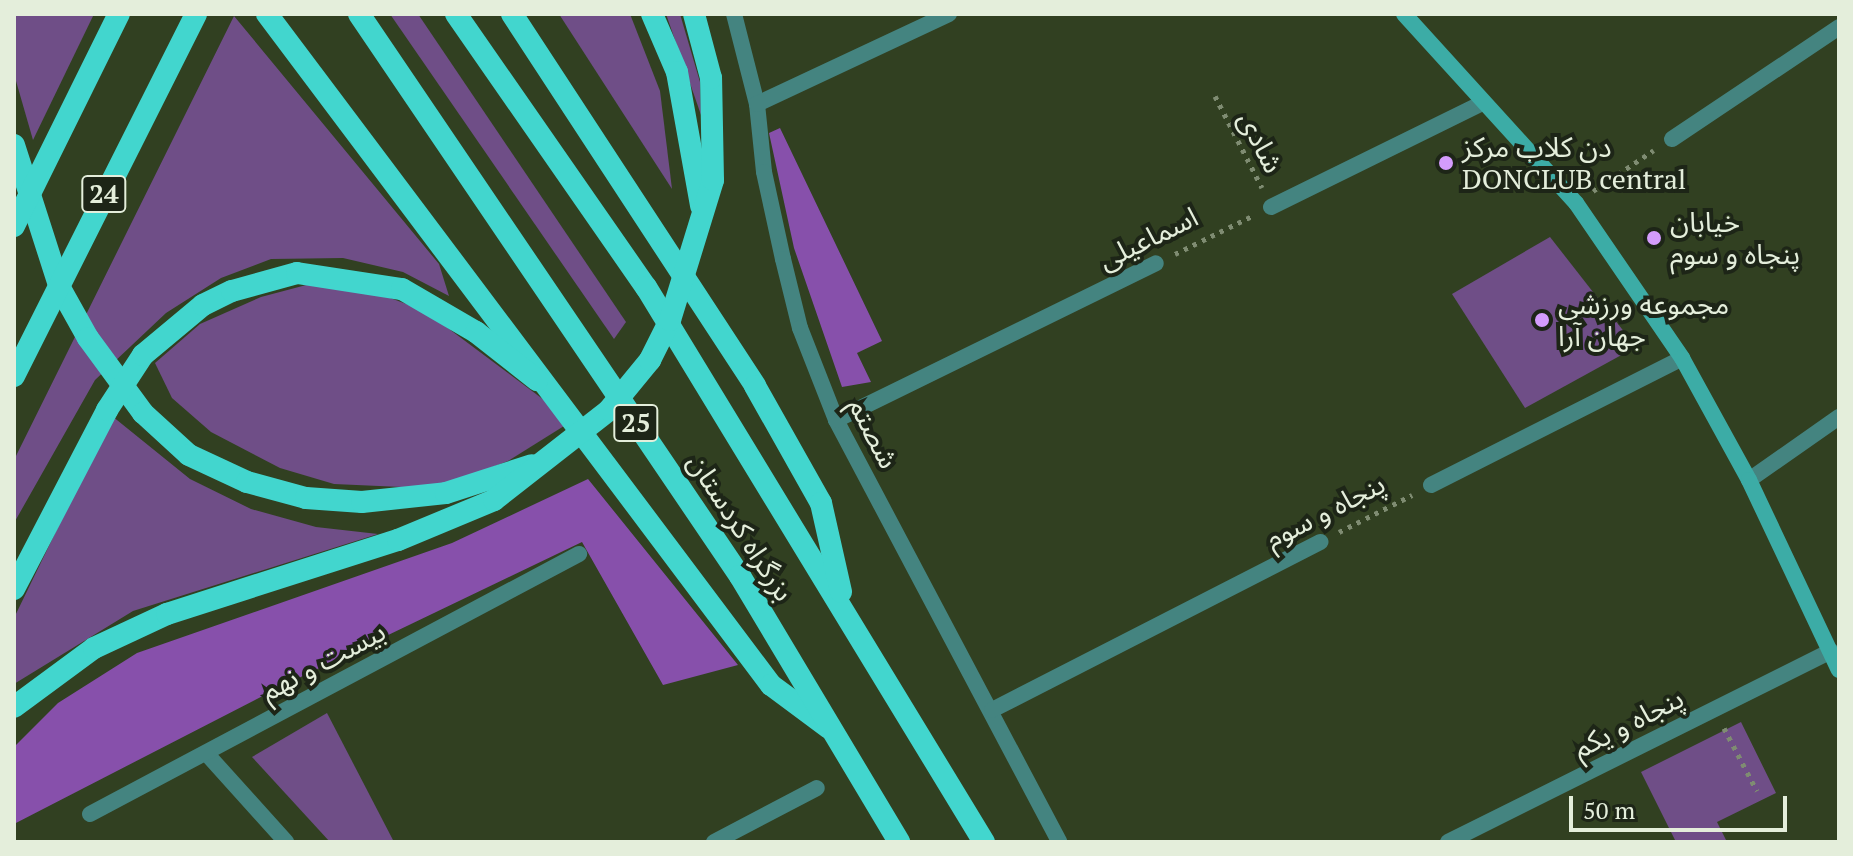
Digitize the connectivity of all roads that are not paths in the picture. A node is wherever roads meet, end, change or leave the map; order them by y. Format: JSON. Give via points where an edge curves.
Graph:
{"nodes":[{"id":1,"x":119,"y":14,"type":"edge"},
{"id":2,"x":196,"y":14,"type":"edge"},
{"id":3,"x":359,"y":14,"type":"edge"},
{"id":4,"x":456,"y":14,"type":"edge"},
{"id":5,"x":512,"y":14,"type":"edge"},
{"id":6,"x":652,"y":14,"type":"edge"},
{"id":7,"x":694,"y":14,"type":"edge"},
{"id":8,"x":734,"y":14,"type":"edge"},
{"id":9,"x":949,"y":14,"type":"edge"},
{"id":10,"x":1404,"y":14,"type":"edge"},
{"id":11,"x":273,"y":21,"type":"edge"},
{"id":12,"x":523,"y":24,"type":"edge"},
{"id":13,"x":1839,"y":27,"type":"edge"},
{"id":14,"x":1484,"y":102,"type":"junction"},
{"id":15,"x":757,"y":104,"type":"junction"},
{"id":16,"x":1672,"y":139,"type":"road end"},
{"id":17,"x":14,"y":145,"type":"edge"},
{"id":18,"x":1271,"y":207,"type":"road end"},
{"id":19,"x":703,"y":219,"type":"junction"},
{"id":20,"x":14,"y":226,"type":"edge"},
{"id":21,"x":1156,"y":263,"type":"road end"},
{"id":22,"x":1682,"y":358,"type":"junction"},
{"id":23,"x":14,"y":376,"type":"edge"},
{"id":24,"x":560,"y":398,"type":"junction"},
{"id":25,"x":1839,"y":417,"type":"edge"},
{"id":26,"x":836,"y":420,"type":"junction"},
{"id":27,"x":556,"y":456,"type":"junction"},
{"id":28,"x":1749,"y":480,"type":"junction"},
{"id":29,"x":1431,"y":485,"type":"road end"},
{"id":30,"x":1321,"y":542,"type":"road end"},
{"id":31,"x":579,"y":554,"type":"dead end"},
{"id":32,"x":14,"y":589,"type":"edge"},
{"id":33,"x":844,"y":608,"type":"junction"},
{"id":34,"x":1831,"y":651,"type":"junction"},
{"id":35,"x":1839,"y":670,"type":"edge"},
{"id":36,"x":14,"y":707,"type":"edge"},
{"id":37,"x":992,"y":710,"type":"junction"},
{"id":38,"x":839,"y":735,"type":"junction"},
{"id":39,"x":206,"y":753,"type":"junction"},
{"id":40,"x":817,"y":788,"type":"dead end"},
{"id":41,"x":90,"y":814,"type":"dead end"},
{"id":42,"x":286,"y":842,"type":"edge"},
{"id":43,"x":714,"y":842,"type":"edge"},
{"id":44,"x":899,"y":842,"type":"edge"},
{"id":45,"x":984,"y":842,"type":"edge"},
{"id":46,"x":1059,"y":842,"type":"edge"},
{"id":47,"x":1448,"y":842,"type":"edge"}],
"edges":[{"from":1,"to":20,"type":"highway","number":"24"},
{"from":2,"to":23,"type":"highway","number":"24"},
{"from":3,"to":38,"type":"highway","name":"بزرگراه کردستان","number":"25","via":[[740,576]]},
{"from":4,"to":33,"type":"highway","name":"بزرگراه کردستان","via":[[646,287]]},
{"from":5,"to":12,"type":"highway"},
{"from":6,"to":19,"type":"highway","via":[[677,72]]},
{"from":7,"to":19,"type":"highway","via":[[715,107],[713,180]]},
{"from":8,"to":15,"type":"street","name":"شصتم"},
{"from":9,"to":15,"type":"street"},
{"from":10,"to":14,"type":"main road"},
{"from":11,"to":24,"type":"highway"},
{"from":12,"to":33,"type":"highway","via":[[755,386],[821,503]]},
{"from":13,"to":16,"type":"street"},
{"from":14,"to":18,"type":"street"},
{"from":14,"to":22,"type":"main road","via":[[1576,203]]},
{"from":15,"to":26,"type":"street","name":"شصتم","via":[[800,328]]},
{"from":17,"to":27,"type":"highway","via":[[41,237],[81,325],[143,413],[189,455],[247,482],[306,498],[362,502],[446,493]]},
{"from":19,"to":27,"type":"highway","via":[[670,320],[650,360],[609,410]]},
{"from":21,"to":26,"type":"street","name":"اسماعیلی"},
{"from":22,"to":28,"type":"main road"},
{"from":22,"to":29,"type":"street"},
{"from":24,"to":32,"type":"highway","via":[[476,332],[402,289],[325,274],[266,279],[203,305],[143,355],[107,410]]},
{"from":24,"to":38,"type":"highway","via":[[771,685]]},
{"from":25,"to":28,"type":"street"},
{"from":26,"to":37,"type":"street","name":"شصتم"},
{"from":27,"to":36,"type":"highway","via":[[494,500],[437,526],[206,599],[131,630],[94,648]]},
{"from":28,"to":34,"type":"main road"},
{"from":30,"to":37,"type":"street","name":"پنجاه و سوم"},
{"from":31,"to":39,"type":"street","name":"بیست و نهم"},
{"from":33,"to":45,"type":"highway","name":"بزرگراه کردستان"},
{"from":34,"to":35,"type":"main road"},
{"from":34,"to":47,"type":"street","name":"پنجاه و یکم"},
{"from":37,"to":46,"type":"street","name":"شصتم"},
{"from":38,"to":44,"type":"highway","name":"بزرگراه کردستان","number":"25"},
{"from":39,"to":41,"type":"street","name":"بیست و نهم"},
{"from":39,"to":42,"type":"street"},
{"from":40,"to":43,"type":"street"}]}
